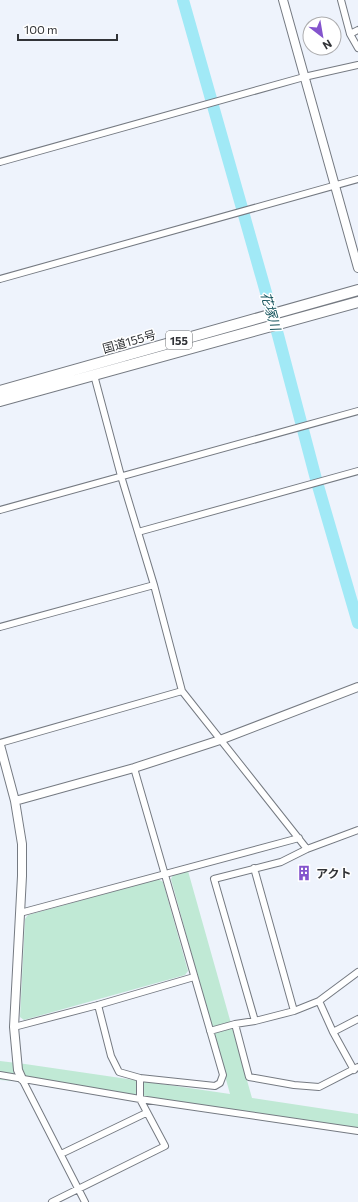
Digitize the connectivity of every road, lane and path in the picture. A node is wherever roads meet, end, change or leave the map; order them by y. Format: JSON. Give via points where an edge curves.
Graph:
{"nodes":[{"id":1,"x":283,"y":0,"type":"edge"},
{"id":2,"x":341,"y":0,"type":"edge"},
{"id":3,"x":358,"y":30,"type":"edge"},
{"id":4,"x":350,"y":34,"type":"junction"},
{"id":5,"x":358,"y":48,"type":"edge"},
{"id":6,"x":358,"y":65,"type":"edge"},
{"id":7,"x":304,"y":77,"type":"junction"},
{"id":8,"x":0,"y":162,"type":"edge"},
{"id":9,"x":358,"y":179,"type":"edge"},
{"id":10,"x":334,"y":186,"type":"junction"},
{"id":11,"x":358,"y":268,"type":"edge"},
{"id":12,"x":0,"y":279,"type":"edge"},
{"id":13,"x":358,"y":290,"type":"edge"},
{"id":14,"x":358,"y":302,"type":"edge"},
{"id":15,"x":94,"y":375,"type":"junction"},
{"id":16,"x":0,"y":391,"type":"edge"},
{"id":17,"x":0,"y":401,"type":"edge"},
{"id":18,"x":358,"y":411,"type":"edge"},
{"id":19,"x":358,"y":471,"type":"edge"},
{"id":20,"x":122,"y":476,"type":"junction"},
{"id":21,"x":0,"y":510,"type":"edge"},
{"id":22,"x":138,"y":532,"type":"junction"},
{"id":23,"x":154,"y":585,"type":"junction"},
{"id":24,"x":0,"y":627,"type":"edge"},
{"id":25,"x":358,"y":687,"type":"edge"},
{"id":26,"x":182,"y":691,"type":"junction"},
{"id":27,"x":220,"y":740,"type":"junction"},
{"id":28,"x":0,"y":744,"type":"edge"},
{"id":29,"x":134,"y":768,"type":"junction"},
{"id":30,"x":15,"y":801,"type":"junction"},
{"id":31,"x":358,"y":830,"type":"edge"},
{"id":32,"x":298,"y":838,"type":"junction"},
{"id":33,"x":307,"y":849,"type":"junction"},
{"id":34,"x":254,"y":868,"type":"junction"},
{"id":35,"x":165,"y":873,"type":"junction"},
{"id":36,"x":20,"y":913,"type":"junction"},
{"id":37,"x":358,"y":972,"type":"edge"},
{"id":38,"x":194,"y":977,"type":"junction"},
{"id":39,"x":319,"y":1001,"type":"junction"},
{"id":40,"x":98,"y":1005,"type":"junction"},
{"id":41,"x":294,"y":1011,"type":"junction"},
{"id":42,"x":358,"y":1019,"type":"edge"},
{"id":43,"x":254,"y":1022,"type":"junction"},
{"id":44,"x":235,"y":1024,"type":"junction"},
{"id":45,"x":14,"y":1027,"type":"junction"},
{"id":46,"x":210,"y":1031,"type":"junction"},
{"id":47,"x":333,"y":1032,"type":"junction"},
{"id":48,"x":356,"y":1068,"type":"edge"},
{"id":49,"x":0,"y":1075,"type":"edge"},
{"id":50,"x":140,"y":1078,"type":"junction"},
{"id":51,"x":22,"y":1079,"type":"junction"},
{"id":52,"x":140,"y":1099,"type":"junction"},
{"id":53,"x":146,"y":1113,"type":"junction"},
{"id":54,"x":358,"y":1131,"type":"edge"},
{"id":55,"x":61,"y":1154,"type":"junction"},
{"id":56,"x":78,"y":1189,"type":"junction"},
{"id":57,"x":52,"y":1202,"type":"edge"},
{"id":58,"x":85,"y":1202,"type":"edge"}],
"edges":[{"from":1,"to":7,"type":"street"},
{"from":2,"to":4,"type":"street"},
{"from":3,"to":4,"type":"street"},
{"from":4,"to":5,"type":"street"},
{"from":6,"to":7,"type":"street"},
{"from":7,"to":8,"type":"street"},
{"from":7,"to":10,"type":"street"},
{"from":9,"to":10,"type":"street"},
{"from":10,"to":11,"type":"street"},
{"from":10,"to":12,"type":"street"},
{"from":13,"to":16,"type":"highway","name":"国道155号","number":"155"},
{"from":14,"to":15,"type":"highway","name":"国道155号","number":"155"},
{"from":15,"to":17,"type":"highway","name":"国道155号","number":"155"},
{"from":15,"to":20,"type":"street"},
{"from":18,"to":20,"type":"street"},
{"from":19,"to":22,"type":"street"},
{"from":20,"to":21,"type":"street"},
{"from":20,"to":22,"type":"street"},
{"from":22,"to":23,"type":"street"},
{"from":23,"to":24,"type":"street"},
{"from":23,"to":26,"type":"street"},
{"from":25,"to":27,"type":"street"},
{"from":26,"to":27,"type":"street"},
{"from":26,"to":28,"type":"street"},
{"from":27,"to":29,"type":"street"},
{"from":27,"to":32,"type":"street"},
{"from":28,"to":30,"type":"street"},
{"from":29,"to":30,"type":"street"},
{"from":29,"to":35,"type":"street"},
{"from":30,"to":36,"type":"street","via":[[22,844]]},
{"from":31,"to":33,"type":"street"},
{"from":32,"to":33,"type":"street"},
{"from":32,"to":35,"type":"street"},
{"from":33,"to":34,"type":"street","via":[[281,862]]},
{"from":34,"to":41,"type":"street"},
{"from":34,"to":43,"type":"street","via":[[214,880]]},
{"from":35,"to":36,"type":"street"},
{"from":35,"to":38,"type":"street"},
{"from":36,"to":45,"type":"street"},
{"from":37,"to":39,"type":"street"},
{"from":38,"to":40,"type":"street"},
{"from":38,"to":46,"type":"street"},
{"from":39,"to":41,"type":"street"},
{"from":39,"to":47,"type":"street"},
{"from":40,"to":45,"type":"street"},
{"from":40,"to":50,"type":"street","via":[[111,1056],[119,1072]]},
{"from":41,"to":43,"type":"street"},
{"from":42,"to":47,"type":"street"},
{"from":43,"to":44,"type":"street"},
{"from":44,"to":46,"type":"street"},
{"from":44,"to":48,"type":"street","via":[[249,1077],[319,1087]]},
{"from":45,"to":51,"type":"street","via":[[18,1070]]},
{"from":46,"to":50,"type":"street","via":[[223,1075],[220,1083],[215,1086]]},
{"from":47,"to":48,"type":"street"},
{"from":49,"to":51,"type":"street"},
{"from":50,"to":52,"type":"street"},
{"from":51,"to":52,"type":"street"},
{"from":51,"to":55,"type":"street"},
{"from":52,"to":53,"type":"street"},
{"from":52,"to":54,"type":"street"},
{"from":53,"to":55,"type":"street"},
{"from":53,"to":56,"type":"street","via":[[165,1146]]},
{"from":55,"to":56,"type":"street"},
{"from":56,"to":57,"type":"street"},
{"from":56,"to":58,"type":"street"}]}
